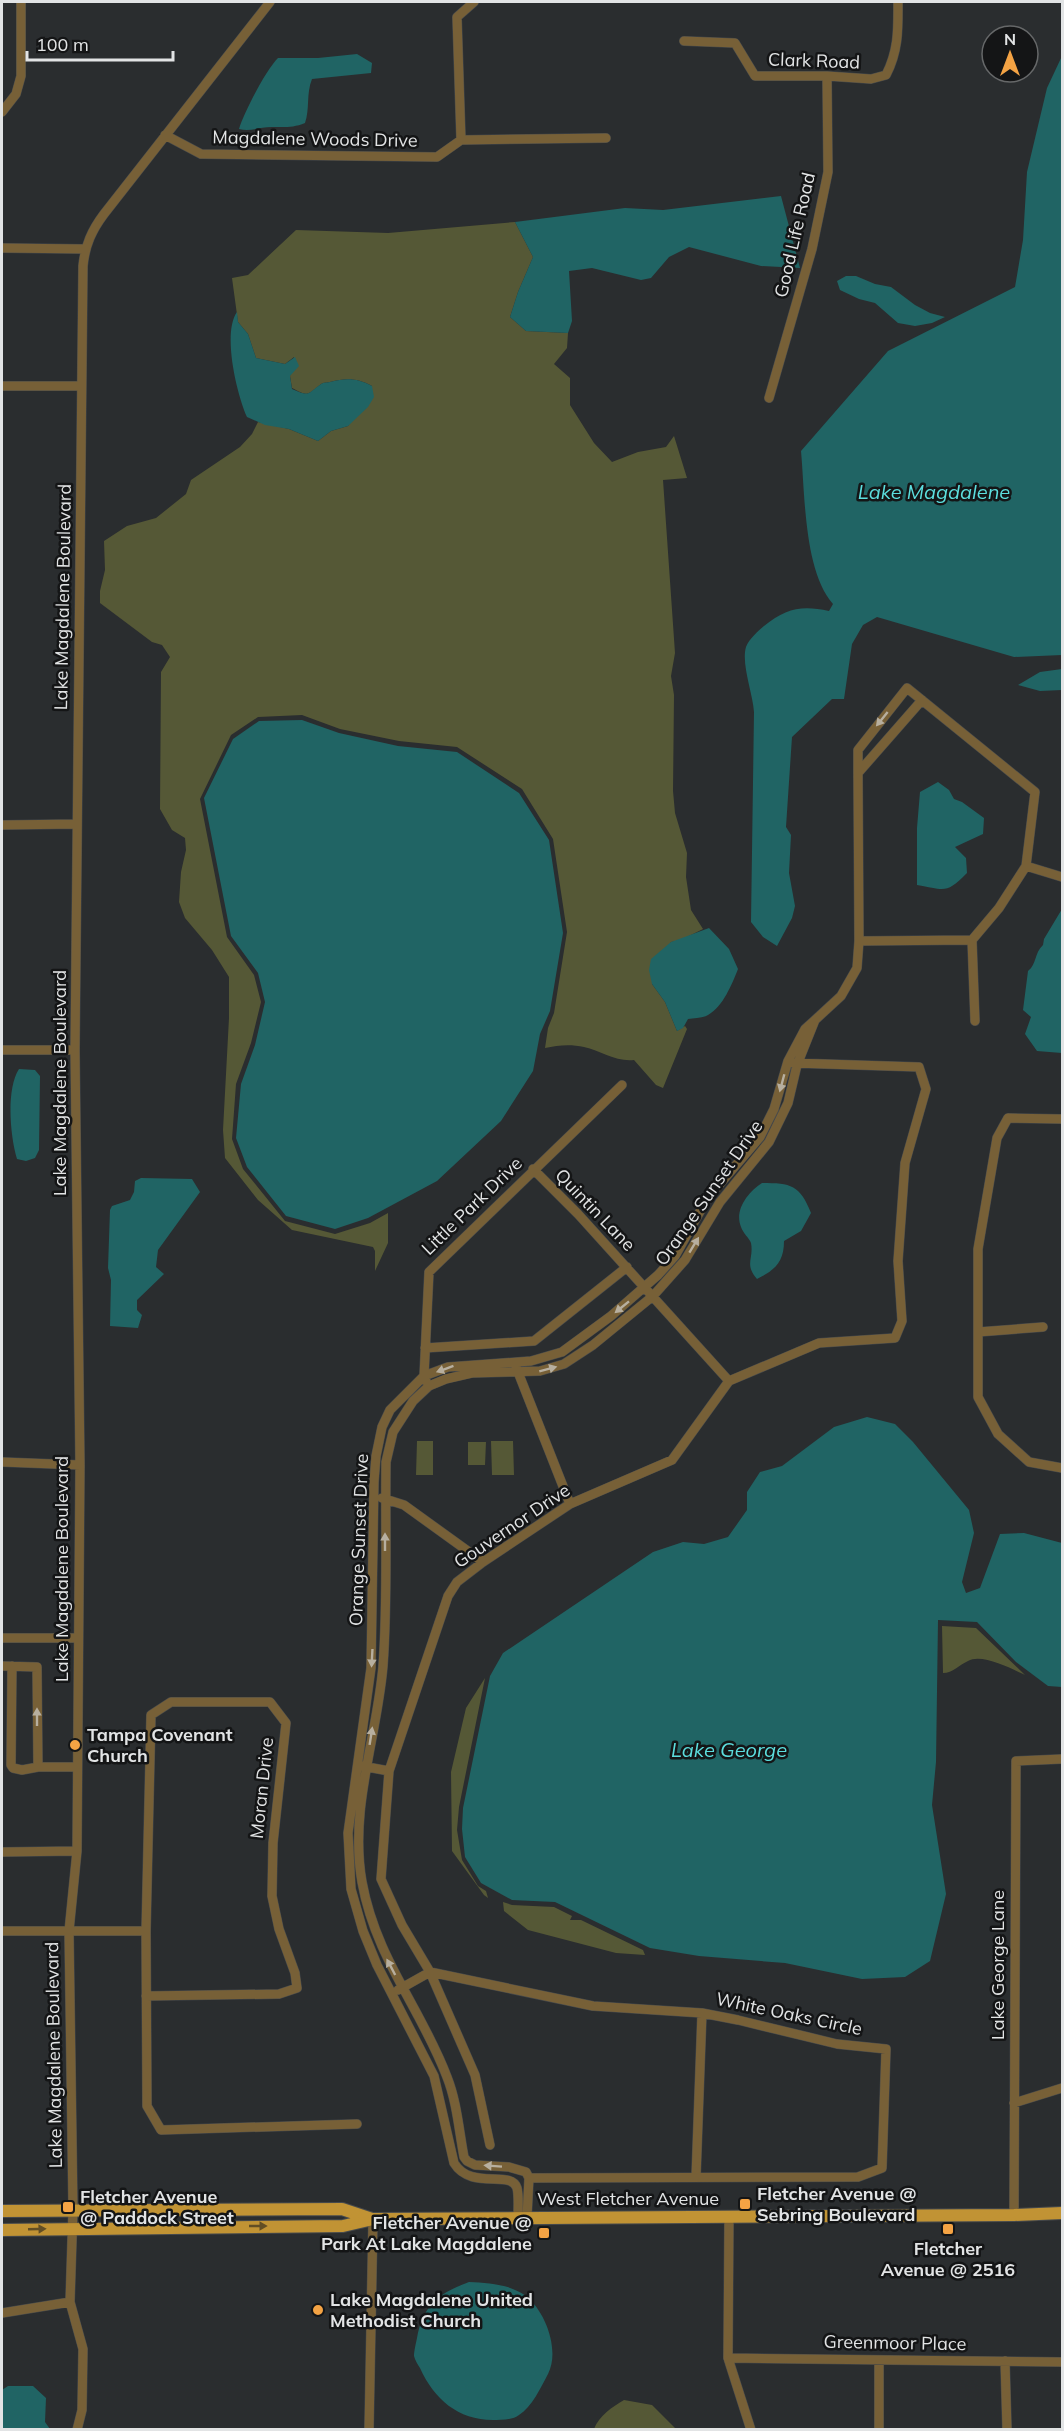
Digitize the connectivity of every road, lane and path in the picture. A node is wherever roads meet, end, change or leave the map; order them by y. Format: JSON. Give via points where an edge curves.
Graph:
{"nodes":[{"id":1,"x":21,"y":2,"type":"edge"},
{"id":2,"x":270,"y":2,"type":"edge"},
{"id":3,"x":474,"y":2,"type":"edge"},
{"id":4,"x":898,"y":2,"type":"edge"},
{"id":5,"x":684,"y":41,"type":"dead end"},
{"id":6,"x":827,"y":76,"type":"junction"},
{"id":7,"x":2,"y":112,"type":"edge"},
{"id":8,"x":165,"y":135,"type":"junction"},
{"id":9,"x":606,"y":138,"type":"dead end"},
{"id":10,"x":461,"y":140,"type":"junction"},
{"id":11,"x":2,"y":248,"type":"edge"},
{"id":12,"x":85,"y":249,"type":"junction"},
{"id":13,"x":2,"y":386,"type":"edge"},
{"id":14,"x":81,"y":386,"type":"junction"},
{"id":15,"x":769,"y":398,"type":"dead end"},
{"id":16,"x":922,"y":700,"type":"junction"},
{"id":17,"x":858,"y":773,"type":"junction"},
{"id":18,"x":77,"y":824,"type":"junction"},
{"id":19,"x":2,"y":825,"type":"edge"},
{"id":20,"x":1026,"y":866,"type":"junction"},
{"id":21,"x":1062,"y":878,"type":"edge"},
{"id":22,"x":972,"y":940,"type":"junction"},
{"id":23,"x":859,"y":941,"type":"junction"},
{"id":24,"x":975,"y":1022,"type":"dead end"},
{"id":25,"x":2,"y":1050,"type":"edge"},
{"id":26,"x":75,"y":1050,"type":"junction"},
{"id":27,"x":793,"y":1063,"type":"junction"},
{"id":28,"x":622,"y":1084,"type":"dead end"},
{"id":29,"x":1062,"y":1119,"type":"edge"},
{"id":30,"x":533,"y":1169,"type":"junction"},
{"id":31,"x":627,"y":1267,"type":"junction"},
{"id":32,"x":646,"y":1288,"type":"junction"},
{"id":33,"x":653,"y":1296,"type":"junction"},
{"id":34,"x":1043,"y":1327,"type":"dead end"},
{"id":35,"x":978,"y":1332,"type":"junction"},
{"id":36,"x":425,"y":1348,"type":"junction"},
{"id":37,"x":516,"y":1368,"type":"junction"},
{"id":38,"x":424,"y":1376,"type":"junction"},
{"id":39,"x":729,"y":1380,"type":"junction"},
{"id":40,"x":429,"y":1386,"type":"junction"},
{"id":41,"x":2,"y":1462,"type":"edge"},
{"id":42,"x":80,"y":1465,"type":"junction"},
{"id":43,"x":1062,"y":1467,"type":"edge"},
{"id":44,"x":374,"y":1498,"type":"junction"},
{"id":45,"x":385,"y":1498,"type":"junction"},
{"id":46,"x":570,"y":1504,"type":"junction"},
{"id":47,"x":483,"y":1562,"type":"junction"},
{"id":48,"x":2,"y":1638,"type":"edge"},
{"id":49,"x":78,"y":1638,"type":"junction"},
{"id":50,"x":2,"y":1666,"type":"edge"},
{"id":51,"x":12,"y":1666,"type":"junction"},
{"id":52,"x":1062,"y":1759,"type":"edge"},
{"id":53,"x":361,"y":1766,"type":"junction"},
{"id":54,"x":38,"y":1767,"type":"junction"},
{"id":55,"x":77,"y":1767,"type":"junction"},
{"id":56,"x":389,"y":1771,"type":"junction"},
{"id":57,"x":77,"y":1851,"type":"junction"},
{"id":58,"x":2,"y":1852,"type":"edge"},
{"id":59,"x":2,"y":1931,"type":"edge"},
{"id":60,"x":69,"y":1931,"type":"junction"},
{"id":61,"x":146,"y":1931,"type":"junction"},
{"id":62,"x":430,"y":1972,"type":"junction"},
{"id":63,"x":402,"y":1988,"type":"junction"},
{"id":64,"x":392,"y":1994,"type":"junction"},
{"id":65,"x":146,"y":1996,"type":"junction"},
{"id":66,"x":702,"y":2013,"type":"junction"},
{"id":67,"x":1062,"y":2088,"type":"edge"},
{"id":68,"x":1014,"y":2103,"type":"junction"},
{"id":69,"x":357,"y":2124,"type":"dead end"},
{"id":70,"x":490,"y":2145,"type":"dead end"},
{"id":71,"x":696,"y":2177,"type":"junction"},
{"id":72,"x":529,"y":2178,"type":"junction"},
{"id":73,"x":73,"y":2209,"type":"junction"},
{"id":74,"x":2,"y":2211,"type":"edge"},
{"id":75,"x":1062,"y":2213,"type":"edge"},
{"id":76,"x":1014,"y":2215,"type":"junction"},
{"id":77,"x":729,"y":2216,"type":"junction"},
{"id":78,"x":522,"y":2217,"type":"junction"},
{"id":79,"x":373,"y":2219,"type":"junction"},
{"id":80,"x":73,"y":2228,"type":"junction"},
{"id":81,"x":2,"y":2230,"type":"edge"},
{"id":82,"x":70,"y":2302,"type":"junction"},
{"id":83,"x":2,"y":2313,"type":"edge"},
{"id":84,"x":728,"y":2358,"type":"junction"},
{"id":85,"x":879,"y":2360,"type":"junction"},
{"id":86,"x":1005,"y":2361,"type":"junction"},
{"id":87,"x":1062,"y":2362,"type":"edge"},
{"id":88,"x":77,"y":2430,"type":"edge"},
{"id":89,"x":369,"y":2430,"type":"edge"},
{"id":90,"x":751,"y":2430,"type":"edge"},
{"id":91,"x":879,"y":2430,"type":"edge"},
{"id":92,"x":1006,"y":2430,"type":"edge"}],
"edges":[{"from":1,"to":7,"type":"street","via":[[21,76],[16,94]]},
{"from":2,"to":8,"type":"street","name":"Lake Magdalene Boulevard"},
{"from":3,"to":10,"type":"street","via":[[457,17]]},
{"from":4,"to":6,"type":"street","name":"Clark Road","via":[[898,44],[886,75],[871,79]]},
{"from":5,"to":6,"type":"street","name":"Clark Road","via":[[735,42],[755,76]]},
{"from":6,"to":15,"type":"street","name":"Good Life Road","via":[[828,172],[812,249]]},
{"from":8,"to":10,"type":"street","name":"Magdalene Woods Drive","via":[[201,154],[437,157]]},
{"from":8,"to":12,"type":"street","name":"Lake Magdalene Boulevard","via":[[104,214]]},
{"from":9,"to":10,"type":"street"},
{"from":11,"to":12,"type":"street"},
{"from":12,"to":14,"type":"street","name":"Lake Magdalene Boulevard"},
{"from":13,"to":14,"type":"street"},
{"from":14,"to":18,"type":"street","name":"Lake Magdalene Boulevard"},
{"from":16,"to":17,"type":"street"},
{"from":16,"to":17,"type":"street","name":"Orange Sunset Drive","one_way":true,"via":[[907,688],[858,750]]},
{"from":16,"to":20,"type":"street","name":"Orange Sunset Drive","via":[[1035,792]]},
{"from":17,"to":23,"type":"street","name":"Orange Sunset Drive"},
{"from":18,"to":19,"type":"street"},
{"from":18,"to":26,"type":"street","name":"Lake Magdalene Boulevard"},
{"from":20,"to":21,"type":"street"},
{"from":20,"to":22,"type":"street","name":"Orange Sunset Drive"},
{"from":22,"to":23,"type":"street"},
{"from":22,"to":24,"type":"street"},
{"from":23,"to":27,"type":"street","name":"Orange Sunset Drive","via":[[856,968],[841,996],[805,1029]]},
{"from":25,"to":26,"type":"street"},
{"from":26,"to":42,"type":"street","name":"Lake Magdalene Boulevard"},
{"from":27,"to":32,"type":"street","name":"Orange Sunset Drive","one_way":true,"via":[[760,1137],[707,1199],[675,1256]]},
{"from":33,"to":27,"type":"street","name":"Orange Sunset Drive","one_way":true,"via":[[685,1260],[720,1202],[769,1142],[788,1103]]},
{"from":27,"to":39,"type":"street","via":[[919,1067],[926,1089],[905,1163],[898,1261],[902,1321],[895,1338],[819,1343]]},
{"from":28,"to":30,"type":"street","name":"Little Park Drive"},
{"from":29,"to":35,"type":"street","via":[[1008,1118],[997,1138],[978,1250]]},
{"from":30,"to":31,"type":"street","name":"Quintin Lane"},
{"from":30,"to":36,"type":"street","name":"Little Park Drive","via":[[429,1272]]},
{"from":31,"to":32,"type":"street","name":"Quintin Lane"},
{"from":31,"to":36,"type":"street","via":[[534,1341]]},
{"from":32,"to":33,"type":"street","name":"Quintin Lane"},
{"from":32,"to":37,"type":"street","name":"Orange Sunset Drive","one_way":true,"via":[[562,1352]]},
{"from":37,"to":33,"type":"street","name":"Orange Sunset Drive","one_way":true,"via":[[540,1371],[564,1364],[594,1345]]},
{"from":33,"to":39,"type":"street","name":"Quintin Lane"},
{"from":34,"to":35,"type":"street"},
{"from":35,"to":43,"type":"street","via":[[978,1397],[998,1434],[1029,1461]]},
{"from":36,"to":38,"type":"street","name":"Little Park Drive"},
{"from":37,"to":38,"type":"street","name":"Orange Sunset Drive","one_way":true,"via":[[466,1364]]},
{"from":37,"to":40,"type":"street","name":"Orange Sunset Drive","via":[[472,1373]]},
{"from":37,"to":46,"type":"street"},
{"from":38,"to":40,"type":"street","name":"Little Park Drive"},
{"from":38,"to":44,"type":"street","name":"Orange Sunset Drive","via":[[390,1410],[381,1427],[375,1456]]},
{"from":39,"to":46,"type":"street","name":"Gouvernor Drive","via":[[672,1460]]},
{"from":40,"to":45,"type":"street","name":"Orange Sunset Drive","via":[[413,1401],[393,1432],[386,1462]]},
{"from":41,"to":42,"type":"street"},
{"from":42,"to":49,"type":"street","name":"Lake Magdalene Boulevard"},
{"from":44,"to":45,"type":"street"},
{"from":44,"to":53,"type":"street","name":"Orange Sunset Drive","one_way":true,"via":[[371,1668]]},
{"from":45,"to":47,"type":"street","via":[[404,1505]]},
{"from":53,"to":45,"type":"street","name":"Orange Sunset Drive","one_way":true,"via":[[383,1668]]},
{"from":46,"to":47,"type":"street","name":"Gouvernor Drive"},
{"from":47,"to":56,"type":"street","name":"Gouvernor Drive","via":[[457,1582],[448,1596]]},
{"from":48,"to":49,"type":"street"},
{"from":49,"to":55,"type":"street","name":"Lake Magdalene Boulevard"},
{"from":50,"to":51,"type":"street"},
{"from":54,"to":51,"type":"street","one_way":true,"via":[[37,1667]]},
{"from":51,"to":54,"type":"street","via":[[10,1765],[22,1770]]},
{"from":52,"to":68,"type":"street","name":"Lake George Lane","via":[[1016,1761]]},
{"from":53,"to":56,"type":"street"},
{"from":63,"to":53,"type":"street","name":"Orange Sunset Drive","one_way":true,"via":[[383,1953],[362,1880]]},
{"from":53,"to":64,"type":"street","name":"Orange Sunset Drive","via":[[348,1833],[351,1889],[363,1931]]},
{"from":54,"to":55,"type":"street"},
{"from":55,"to":57,"type":"street","name":"Lake Magdalene Boulevard"},
{"from":56,"to":62,"type":"street","name":"Gouvernor Drive","via":[[381,1879]]},
{"from":57,"to":58,"type":"street"},
{"from":57,"to":60,"type":"street","name":"Lake Magdalene Boulevard"},
{"from":59,"to":60,"type":"street"},
{"from":60,"to":61,"type":"street"},
{"from":60,"to":73,"type":"street","name":"Lake Magdalene Boulevard"},
{"from":61,"to":65,"type":"street","name":"Moran Drive"},
{"from":61,"to":65,"type":"street","name":"Moran Drive","via":[[151,1715],[171,1702],[270,1702],[286,1723],[273,1843],[272,1896],[297,1988],[279,1994]]},
{"from":62,"to":63,"type":"street"},
{"from":62,"to":66,"type":"street","name":"White Oaks Circle","via":[[594,2006]]},
{"from":62,"to":70,"type":"street","name":"Gouvernor Drive","via":[[475,2075]]},
{"from":63,"to":64,"type":"street"},
{"from":72,"to":63,"type":"street","name":"Orange Sunset Drive","one_way":true,"via":[[526,2172],[509,2167],[467,2162],[448,2078]]},
{"from":64,"to":78,"type":"street","name":"Orange Sunset Drive","via":[[434,2076],[453,2163],[459,2171],[476,2179],[513,2182]]},
{"from":65,"to":69,"type":"street","name":"Moran Drive","via":[[147,2106],[161,2130]]},
{"from":66,"to":71,"type":"street"},
{"from":66,"to":71,"type":"street","name":"White Oaks Circle","via":[[837,2044],[886,2049],[882,2168],[858,2177]]},
{"from":67,"to":68,"type":"street"},
{"from":68,"to":76,"type":"street","name":"Lake George Lane"},
{"from":71,"to":72,"type":"street","name":"White Oaks Circle"},
{"from":72,"to":78,"type":"street"},
{"from":73,"to":74,"type":"main road","name":"West Fletcher Avenue"},
{"from":73,"to":79,"type":"main road","name":"West Fletcher Avenue","via":[[342,2209]]},
{"from":73,"to":80,"type":"street","name":"Lake Magdalene Boulevard"},
{"from":75,"to":76,"type":"main road","name":"West Fletcher Avenue"},
{"from":76,"to":77,"type":"main road","name":"West Fletcher Avenue"},
{"from":77,"to":78,"type":"main road","name":"West Fletcher Avenue"},
{"from":77,"to":84,"type":"street"},
{"from":78,"to":79,"type":"main road","name":"West Fletcher Avenue"},
{"from":80,"to":79,"type":"main road","name":"West Fletcher Avenue","one_way":true,"via":[[343,2226]]},
{"from":79,"to":89,"type":"street"},
{"from":81,"to":80,"type":"main road","name":"West Fletcher Avenue","one_way":true},
{"from":80,"to":82,"type":"street","name":"Lake Magdalene Boulevard"},
{"from":82,"to":83,"type":"street"},
{"from":82,"to":88,"type":"street","name":"Lake Magdalene Boulevard","via":[[83,2349],[82,2410]]},
{"from":84,"to":85,"type":"street","name":"Greenmoor Place"},
{"from":84,"to":90,"type":"street"},
{"from":85,"to":86,"type":"street","name":"Greenmoor Place"},
{"from":85,"to":91,"type":"street"},
{"from":86,"to":87,"type":"street","name":"Greenmoor Place"},
{"from":86,"to":92,"type":"street"}]}
